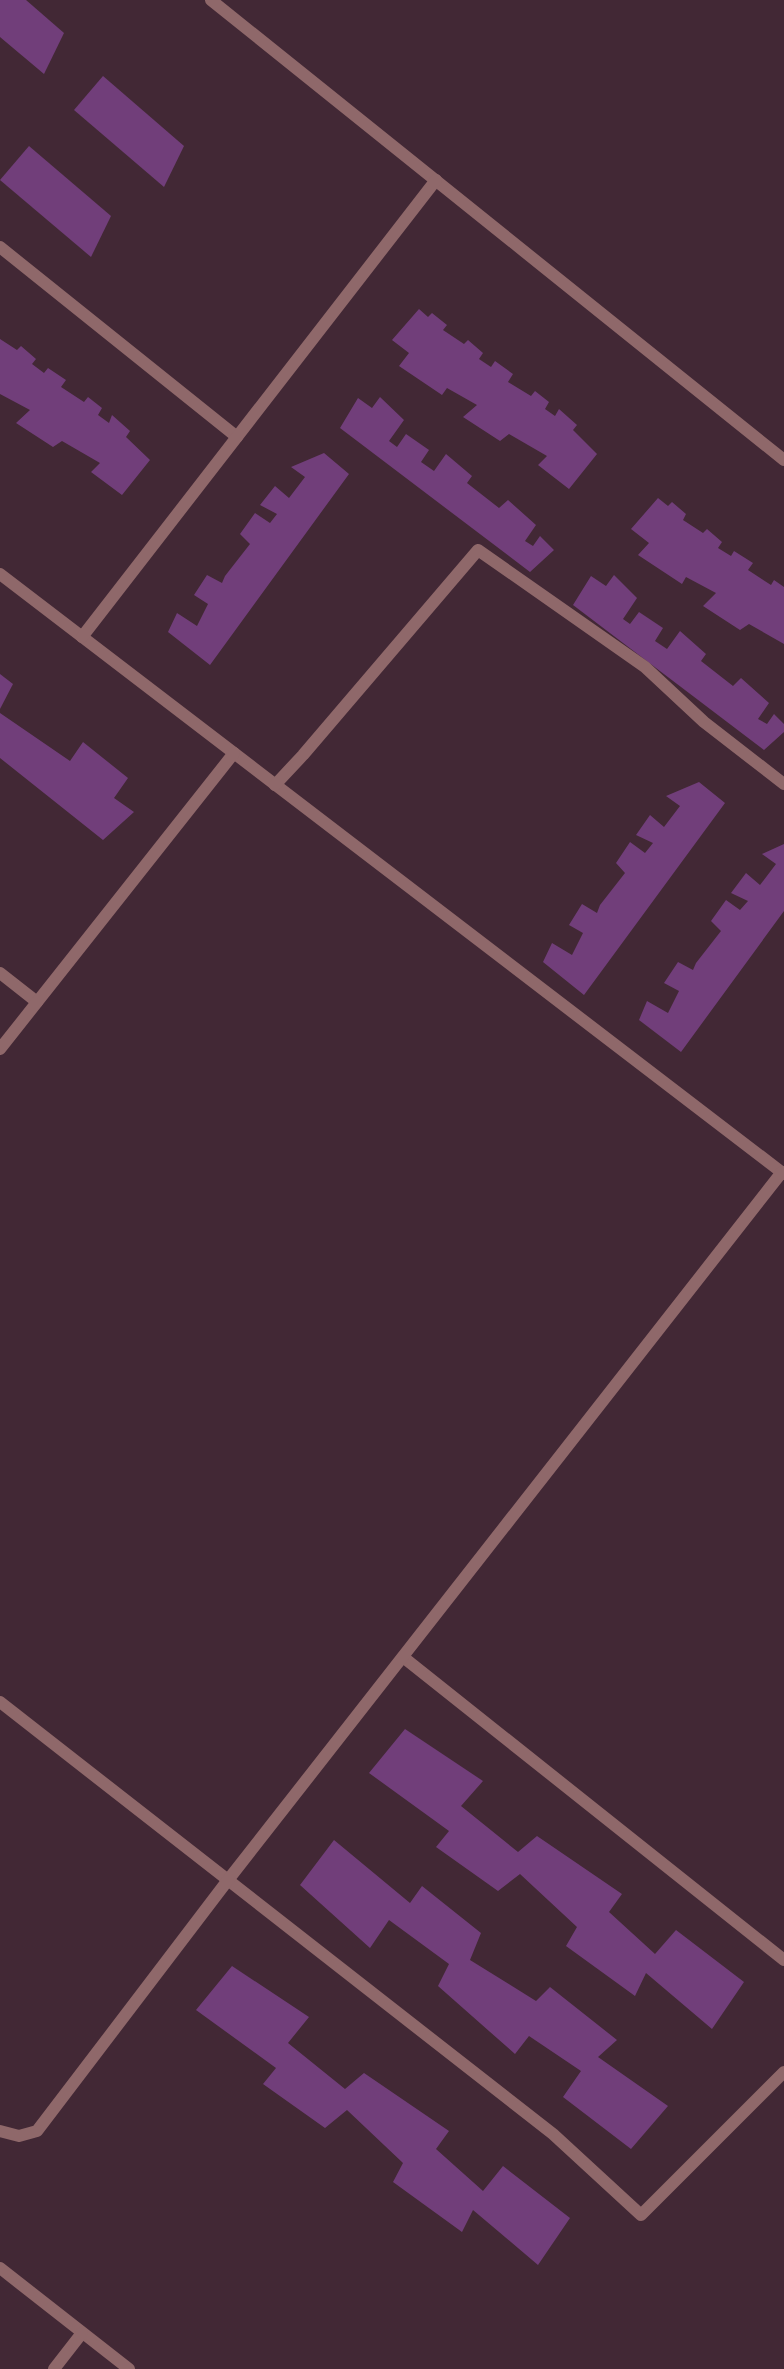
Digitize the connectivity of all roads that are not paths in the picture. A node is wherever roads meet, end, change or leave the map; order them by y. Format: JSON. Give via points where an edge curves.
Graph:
{"nodes":[{"id":1,"x":211,"y":0,"type":"edge"},
{"id":2,"x":436,"y":180,"type":"junction"},
{"id":3,"x":0,"y":247,"type":"edge"},
{"id":4,"x":237,"y":437,"type":"junction"},
{"id":5,"x":784,"y":460,"type":"edge"},
{"id":6,"x":0,"y":574,"type":"edge"},
{"id":7,"x":82,"y":637,"type":"junction"},
{"id":8,"x":234,"y":753,"type":"junction"},
{"id":9,"x":784,"y":784,"type":"edge"},
{"id":10,"x":275,"y":785,"type":"junction"},
{"id":11,"x":0,"y":973,"type":"edge"},
{"id":12,"x":38,"y":1002,"type":"junction"},
{"id":13,"x":0,"y":1049,"type":"edge"},
{"id":14,"x":783,"y":1173,"type":"edge"},
{"id":15,"x":403,"y":1657,"type":"junction"},
{"id":16,"x":0,"y":1702,"type":"edge"},
{"id":17,"x":228,"y":1880,"type":"junction"},
{"id":18,"x":784,"y":1960,"type":"edge"},
{"id":19,"x":784,"y":2072,"type":"edge"},
{"id":20,"x":0,"y":2131,"type":"edge"},
{"id":21,"x":0,"y":2268,"type":"edge"},
{"id":22,"x":82,"y":2333,"type":"junction"},
{"id":23,"x":54,"y":2369,"type":"edge"},
{"id":24,"x":129,"y":2369,"type":"edge"}],
"edges":[{"from":1,"to":2,"type":"street"},
{"from":2,"to":4,"type":"street"},
{"from":2,"to":5,"type":"street"},
{"from":3,"to":4,"type":"street"},
{"from":4,"to":7,"type":"street"},
{"from":6,"to":7,"type":"street"},
{"from":7,"to":8,"type":"street"},
{"from":8,"to":10,"type":"street"},
{"from":8,"to":12,"type":"street"},
{"from":9,"to":10,"type":"street","via":[[704,722],[645,667],[478,550]]},
{"from":10,"to":14,"type":"street"},
{"from":11,"to":12,"type":"street"},
{"from":12,"to":13,"type":"street"},
{"from":14,"to":15,"type":"street"},
{"from":15,"to":17,"type":"street"},
{"from":15,"to":18,"type":"street"},
{"from":16,"to":17,"type":"street"},
{"from":17,"to":19,"type":"street","via":[[553,2134],[641,2215]]},
{"from":17,"to":20,"type":"street","via":[[37,2130],[19,2136]]},
{"from":21,"to":22,"type":"street"},
{"from":22,"to":23,"type":"street"},
{"from":22,"to":24,"type":"street"}]}
